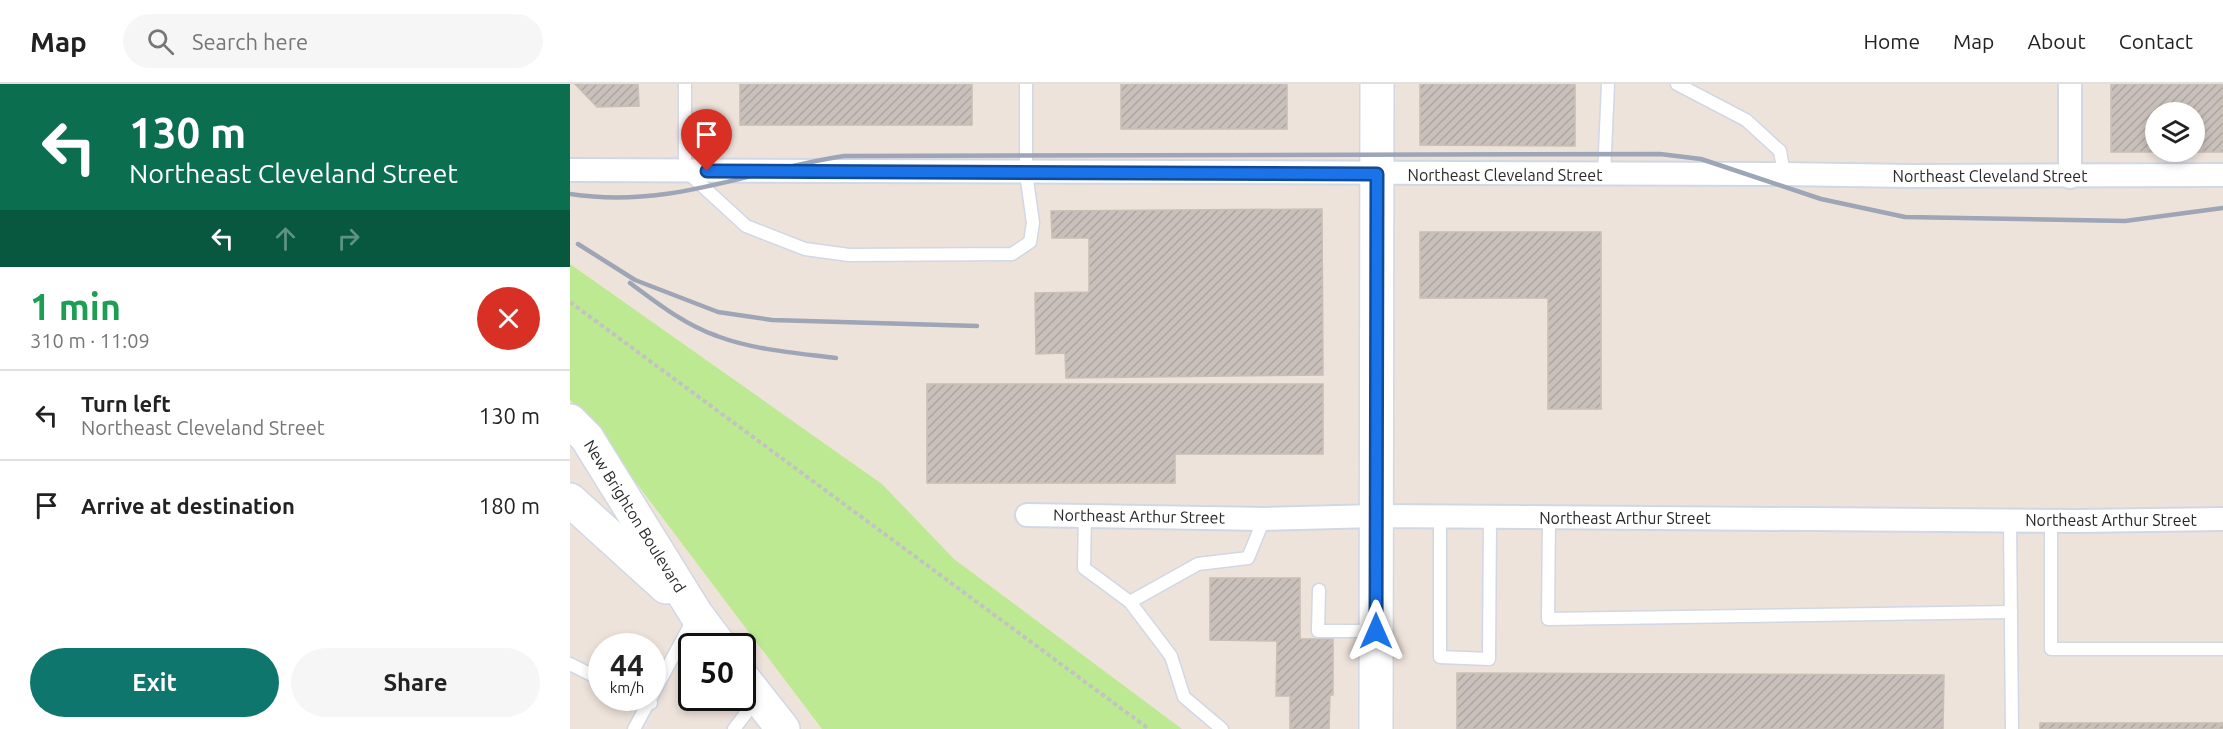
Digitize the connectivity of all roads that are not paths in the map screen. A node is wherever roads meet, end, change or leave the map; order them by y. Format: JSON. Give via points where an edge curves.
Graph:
{"nodes":[{"id":1,"x":685,"y":84,"type":"edge"},
{"id":2,"x":1026,"y":84,"type":"edge"},
{"id":3,"x":1377,"y":84,"type":"edge"},
{"id":4,"x":1608,"y":84,"type":"edge"},
{"id":5,"x":1677,"y":84,"type":"edge"},
{"id":6,"x":2070,"y":84,"type":"edge"},
{"id":7,"x":570,"y":170,"type":"edge"},
{"id":8,"x":685,"y":170,"type":"junction"},
{"id":9,"x":1026,"y":173,"type":"junction"},
{"id":10,"x":1377,"y":174,"type":"junction"},
{"id":11,"x":1784,"y":174,"type":"junction"},
{"id":12,"x":1604,"y":175,"type":"junction"},
{"id":13,"x":2223,"y":175,"type":"edge"},
{"id":14,"x":2070,"y":177,"type":"junction"},
{"id":15,"x":570,"y":422,"type":"edge"},
{"id":16,"x":570,"y":500,"type":"edge"},
{"id":17,"x":1027,"y":515,"type":"dead end"},
{"id":18,"x":1085,"y":515,"type":"junction"},
{"id":19,"x":1376,"y":516,"type":"junction"},
{"id":20,"x":1490,"y":517,"type":"junction"},
{"id":21,"x":1440,"y":518,"type":"junction"},
{"id":22,"x":1549,"y":518,"type":"junction"},
{"id":23,"x":1264,"y":519,"type":"junction"},
{"id":24,"x":2223,"y":519,"type":"edge"},
{"id":25,"x":2010,"y":520,"type":"junction"},
{"id":26,"x":2051,"y":521,"type":"junction"},
{"id":27,"x":1319,"y":590,"type":"dead end"},
{"id":28,"x":1130,"y":602,"type":"junction"},
{"id":29,"x":2011,"y":612,"type":"junction"},
{"id":30,"x":696,"y":614,"type":"junction"},
{"id":31,"x":1376,"y":631,"type":"junction"},
{"id":32,"x":710,"y":633,"type":"edge"},
{"id":33,"x":2223,"y":649,"type":"edge"},
{"id":34,"x":570,"y":664,"type":"edge"},
{"id":35,"x":666,"y":665,"type":"edge"},
{"id":36,"x":588,"y":673,"type":"edge"},
{"id":37,"x":756,"y":695,"type":"edge"},
{"id":38,"x":641,"y":711,"type":"edge"},
{"id":39,"x":741,"y":711,"type":"edge"},
{"id":40,"x":634,"y":729,"type":"edge"},
{"id":41,"x":734,"y":729,"type":"edge"},
{"id":42,"x":783,"y":729,"type":"edge"},
{"id":43,"x":1222,"y":729,"type":"edge"},
{"id":44,"x":1376,"y":729,"type":"edge"},
{"id":45,"x":2013,"y":729,"type":"edge"}],
"edges":[{"from":1,"to":8,"type":"lane"},
{"from":2,"to":9,"type":"lane"},
{"from":3,"to":10,"type":"main road"},
{"from":4,"to":12,"type":"lane"},
{"from":5,"to":11,"type":"lane","via":[[1746,120],[1780,151]]},
{"from":6,"to":14,"type":"street"},
{"from":7,"to":8,"type":"street","name":"Northeast Cleveland Street"},
{"from":8,"to":9,"type":"street","name":"Northeast Cleveland Street"},
{"from":8,"to":9,"type":"lane","via":[[746,226],[805,249],[849,255],[1012,254],[1030,242],[1033,223]]},
{"from":9,"to":10,"type":"street","name":"Northeast Cleveland Street"},
{"from":10,"to":12,"type":"street","name":"Northeast Cleveland Street"},
{"from":10,"to":19,"type":"main road"},
{"from":11,"to":12,"type":"street","name":"Northeast Cleveland Street"},
{"from":11,"to":14,"type":"street","name":"Northeast Cleveland Street"},
{"from":13,"to":14,"type":"street","name":"Northeast Cleveland Street"},
{"from":15,"to":30,"type":"main road","name":"New Brighton Boulevard","via":[[587,438]]},
{"from":16,"to":30,"type":"main road","name":"New Brighton Boulevard"},
{"from":17,"to":18,"type":"street","name":"Northeast Arthur Street"},
{"from":18,"to":23,"type":"street","name":"Northeast Arthur Street"},
{"from":18,"to":28,"type":"lane","via":[[1084,568]]},
{"from":19,"to":21,"type":"street","name":"Northeast Arthur Street"},
{"from":19,"to":23,"type":"street","name":"Northeast Arthur Street"},
{"from":19,"to":31,"type":"main road"},
{"from":20,"to":21,"type":"street","name":"Northeast Arthur Street"},
{"from":20,"to":21,"type":"lane","via":[[1489,659],[1440,657]]},
{"from":20,"to":22,"type":"street","name":"Northeast Arthur Street"},
{"from":22,"to":25,"type":"street","name":"Northeast Arthur Street"},
{"from":22,"to":29,"type":"lane","via":[[1548,619]]},
{"from":23,"to":28,"type":"lane","via":[[1248,558],[1198,564]]},
{"from":24,"to":26,"type":"street","name":"Northeast Arthur Street"},
{"from":25,"to":26,"type":"street","name":"Northeast Arthur Street"},
{"from":25,"to":29,"type":"lane"},
{"from":26,"to":33,"type":"lane","via":[[2051,650]]},
{"from":27,"to":31,"type":"lane","via":[[1318,631]]},
{"from":28,"to":43,"type":"lane","via":[[1171,656],[1184,698]]},
{"from":29,"to":45,"type":"lane"},
{"from":30,"to":32,"type":"main road","name":"New Brighton Boulevard"},
{"from":30,"to":35,"type":"lane"},
{"from":31,"to":44,"type":"main road"},
{"from":34,"to":36,"type":"lane"},
{"from":37,"to":42,"type":"main road"},
{"from":38,"to":40,"type":"lane"},
{"from":39,"to":41,"type":"lane"}]}
